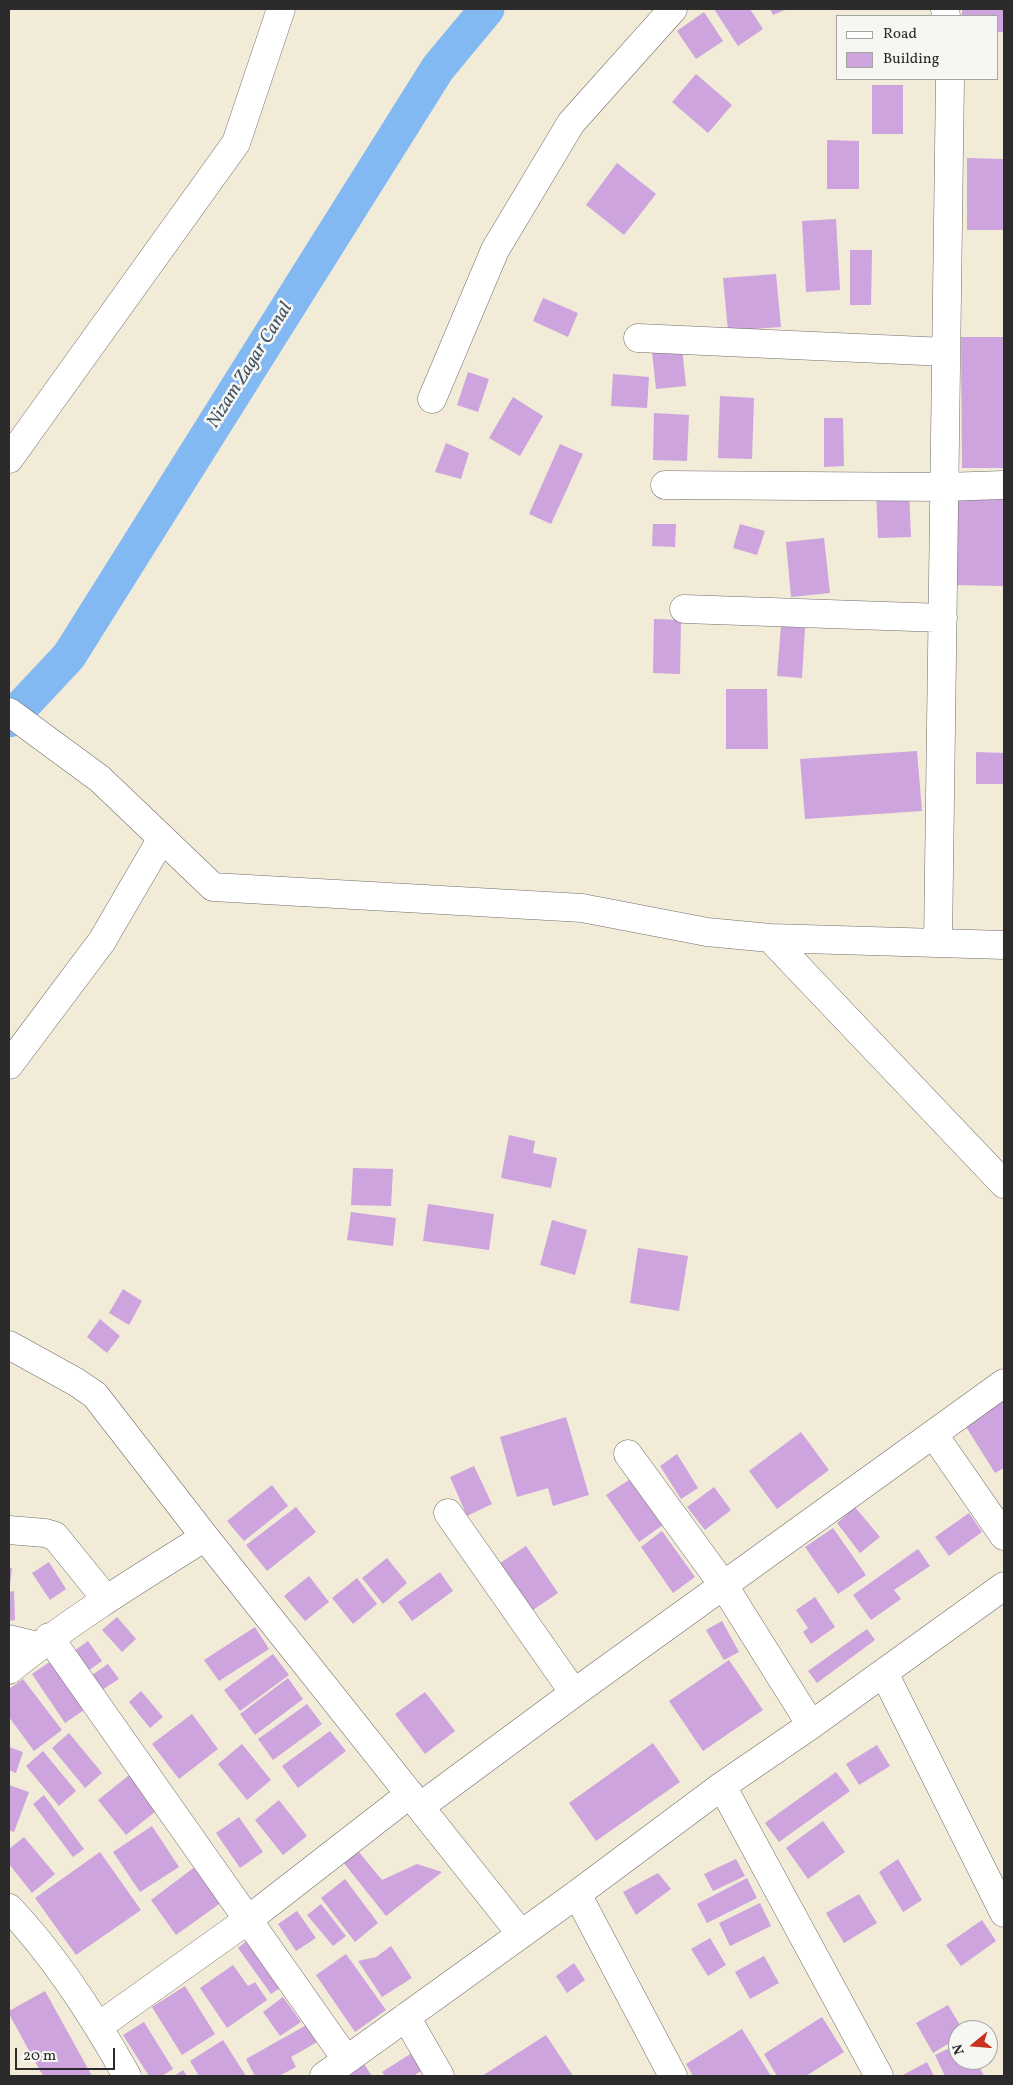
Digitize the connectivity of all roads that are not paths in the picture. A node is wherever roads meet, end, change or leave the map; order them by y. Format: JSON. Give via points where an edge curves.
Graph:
{"nodes":[{"id":1,"x":281,"y":9,"type":"edge"},
{"id":2,"x":673,"y":9,"type":"edge"},
{"id":3,"x":950,"y":80,"type":"edge"},
{"id":4,"x":638,"y":338,"type":"dead end"},
{"id":5,"x":946,"y":352,"type":"junction"},
{"id":6,"x":432,"y":399,"type":"dead end"},
{"id":7,"x":9,"y":459,"type":"edge"},
{"id":8,"x":665,"y":485,"type":"dead end"},
{"id":9,"x":1004,"y":485,"type":"edge"},
{"id":10,"x":944,"y":487,"type":"junction"},
{"id":11,"x":684,"y":609,"type":"dead end"},
{"id":12,"x":943,"y":618,"type":"junction"},
{"id":13,"x":9,"y":712,"type":"edge"},
{"id":14,"x":162,"y":838,"type":"junction"},
{"id":15,"x":770,"y":938,"type":"junction"},
{"id":16,"x":938,"y":942,"type":"junction"},
{"id":17,"x":1004,"y":945,"type":"edge"},
{"id":18,"x":9,"y":1065,"type":"edge"},
{"id":19,"x":1004,"y":1184,"type":"edge"},
{"id":20,"x":9,"y":1345,"type":"edge"},
{"id":21,"x":1004,"y":1383,"type":"edge"},
{"id":22,"x":934,"y":1435,"type":"junction"},
{"id":23,"x":628,"y":1454,"type":"dead end"},
{"id":24,"x":448,"y":1513,"type":"dead end"},
{"id":25,"x":9,"y":1530,"type":"edge"},
{"id":26,"x":1004,"y":1536,"type":"edge"},
{"id":27,"x":204,"y":1537,"type":"junction"},
{"id":28,"x":724,"y":1586,"type":"junction"},
{"id":29,"x":1004,"y":1586,"type":"edge"},
{"id":30,"x":106,"y":1599,"type":"junction"},
{"id":31,"x":9,"y":1639,"type":"edge"},
{"id":32,"x":44,"y":1641,"type":"junction"},
{"id":33,"x":9,"y":1670,"type":"edge"},
{"id":34,"x":884,"y":1672,"type":"junction"},
{"id":35,"x":574,"y":1693,"type":"junction"},
{"id":36,"x":811,"y":1725,"type":"junction"},
{"id":37,"x":722,"y":1786,"type":"junction"},
{"id":38,"x":415,"y":1800,"type":"junction"},
{"id":39,"x":576,"y":1894,"type":"junction"},
{"id":40,"x":9,"y":1908,"type":"edge"},
{"id":41,"x":1004,"y":1913,"type":"edge"},
{"id":42,"x":249,"y":1919,"type":"junction"},
{"id":43,"x":522,"y":1934,"type":"junction"},
{"id":44,"x":406,"y":2016,"type":"junction"},
{"id":45,"x":99,"y":2026,"type":"junction"},
{"id":46,"x":346,"y":2059,"type":"junction"},
{"id":47,"x":127,"y":2076,"type":"edge"},
{"id":48,"x":324,"y":2076,"type":"edge"},
{"id":49,"x":440,"y":2076,"type":"edge"},
{"id":50,"x":672,"y":2076,"type":"edge"},
{"id":51,"x":879,"y":2076,"type":"edge"}],
"edges":[{"from":1,"to":7,"type":"street","via":[[236,143]]},
{"from":2,"to":6,"type":"street","via":[[567,130],[495,250]]},
{"from":3,"to":5,"type":"street"},
{"from":4,"to":5,"type":"street"},
{"from":5,"to":10,"type":"street"},
{"from":8,"to":10,"type":"street"},
{"from":9,"to":10,"type":"street"},
{"from":10,"to":12,"type":"street"},
{"from":11,"to":12,"type":"street"},
{"from":12,"to":16,"type":"street"},
{"from":13,"to":14,"type":"street","via":[[100,779]]},
{"from":14,"to":15,"type":"street","via":[[213,886],[582,908],[707,932]]},
{"from":14,"to":18,"type":"street","via":[[106,935]]},
{"from":15,"to":16,"type":"street"},
{"from":15,"to":19,"type":"street"},
{"from":16,"to":17,"type":"street"},
{"from":20,"to":27,"type":"street","via":[[94,1395]]},
{"from":21,"to":22,"type":"street"},
{"from":22,"to":26,"type":"street"},
{"from":22,"to":28,"type":"street"},
{"from":23,"to":28,"type":"street"},
{"from":24,"to":35,"type":"street"},
{"from":25,"to":30,"type":"street","via":[[54,1536]]},
{"from":27,"to":30,"type":"street"},
{"from":27,"to":38,"type":"street"},
{"from":28,"to":35,"type":"street"},
{"from":28,"to":36,"type":"street"},
{"from":29,"to":34,"type":"street"},
{"from":30,"to":32,"type":"street"},
{"from":31,"to":32,"type":"street"},
{"from":32,"to":33,"type":"street"},
{"from":32,"to":42,"type":"street"},
{"from":34,"to":36,"type":"street"},
{"from":34,"to":41,"type":"street"},
{"from":35,"to":38,"type":"street"},
{"from":36,"to":37,"type":"street"},
{"from":37,"to":39,"type":"street"},
{"from":37,"to":51,"type":"street"},
{"from":38,"to":42,"type":"street"},
{"from":38,"to":43,"type":"street"},
{"from":39,"to":43,"type":"street"},
{"from":39,"to":50,"type":"street"},
{"from":40,"to":45,"type":"street","via":[[32,1932]]},
{"from":42,"to":45,"type":"street"},
{"from":42,"to":46,"type":"street"},
{"from":43,"to":44,"type":"street"},
{"from":44,"to":46,"type":"street"},
{"from":44,"to":49,"type":"street"},
{"from":45,"to":47,"type":"street"},
{"from":46,"to":48,"type":"street"}]}
